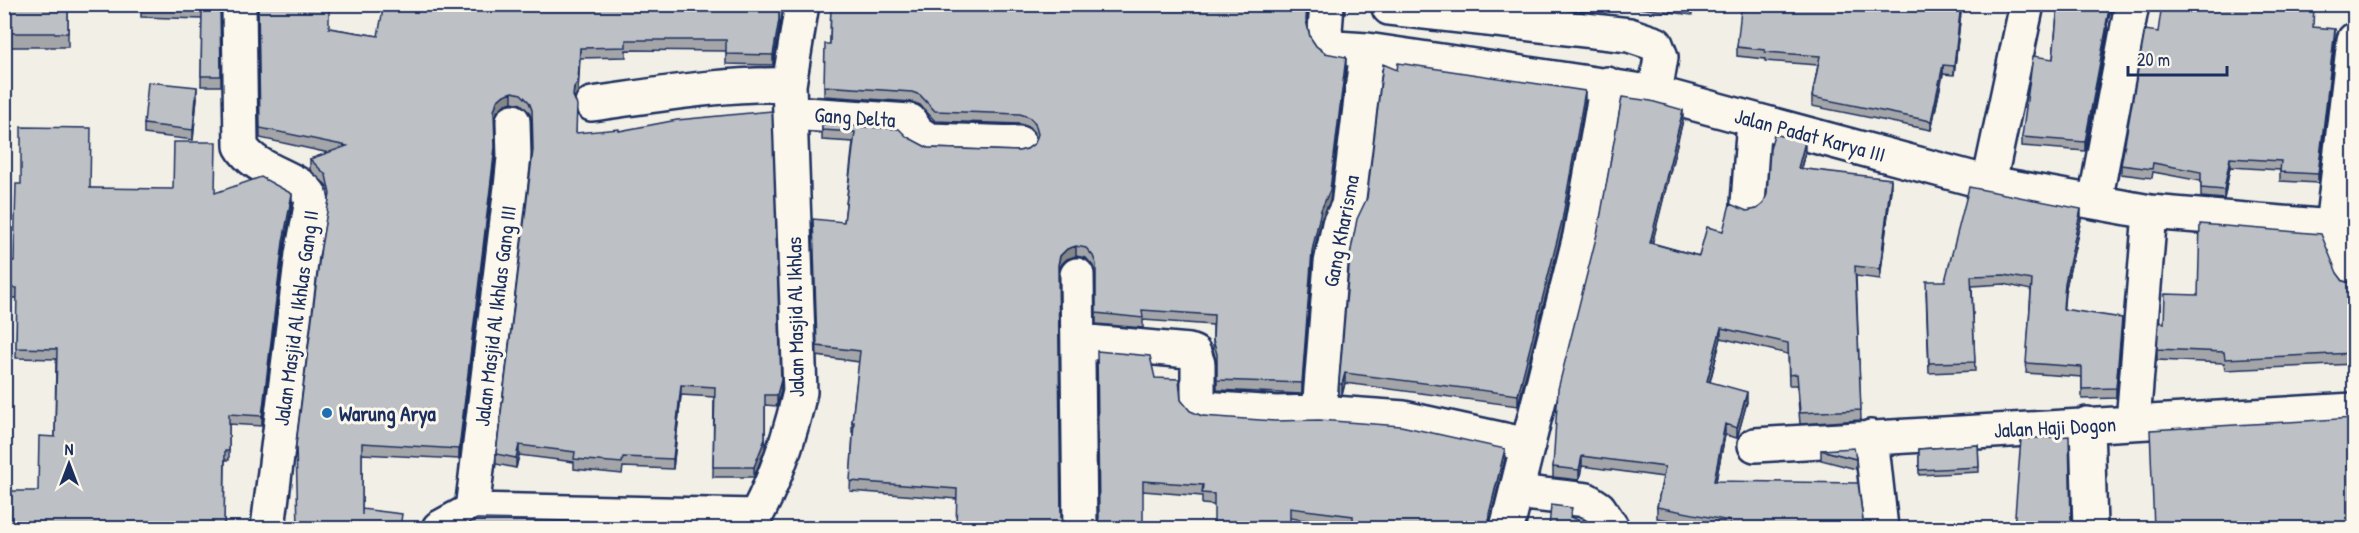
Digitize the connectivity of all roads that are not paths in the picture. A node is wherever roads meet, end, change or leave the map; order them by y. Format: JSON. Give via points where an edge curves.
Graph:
{"nodes":[{"id":1,"x":239,"y":4,"type":"edge"},
{"id":2,"x":802,"y":4,"type":"edge"},
{"id":3,"x":1327,"y":4,"type":"edge"},
{"id":4,"x":2027,"y":4,"type":"edge"},
{"id":5,"x":2132,"y":4,"type":"edge"},
{"id":6,"x":1389,"y":8,"type":"dead end"},
{"id":7,"x":2355,"y":40,"type":"edge"},
{"id":8,"x":1368,"y":50,"type":"junction"},
{"id":9,"x":1606,"y":84,"type":"junction"},
{"id":10,"x":1655,"y":93,"type":"junction"},
{"id":11,"x":2351,"y":94,"type":"edge"},
{"id":12,"x":790,"y":99,"type":"junction"},
{"id":13,"x":592,"y":104,"type":"dead end"},
{"id":14,"x":1754,"y":120,"type":"junction"},
{"id":15,"x":513,"y":122,"type":"dead end"},
{"id":16,"x":1019,"y":143,"type":"dead end"},
{"id":17,"x":1989,"y":183,"type":"junction"},
{"id":18,"x":2095,"y":202,"type":"junction"},
{"id":19,"x":1748,"y":204,"type":"dead end"},
{"id":20,"x":2150,"y":212,"type":"junction"},
{"id":21,"x":2332,"y":227,"type":"junction"},
{"id":22,"x":1077,"y":274,"type":"dead end"},
{"id":23,"x":2355,"y":277,"type":"edge"},
{"id":24,"x":1078,"y":341,"type":"junction"},
{"id":25,"x":2355,"y":410,"type":"edge"},
{"id":26,"x":1319,"y":412,"type":"junction"},
{"id":27,"x":2133,"y":422,"type":"junction"},
{"id":28,"x":2087,"y":424,"type":"junction"},
{"id":29,"x":1871,"y":437,"type":"junction"},
{"id":30,"x":1528,"y":445,"type":"junction"},
{"id":31,"x":1755,"y":445,"type":"dead end"},
{"id":32,"x":1516,"y":492,"type":"junction"},
{"id":33,"x":472,"y":510,"type":"junction"},
{"id":34,"x":603,"y":520,"type":"edge"},
{"id":35,"x":756,"y":522,"type":"edge"},
{"id":36,"x":268,"y":528,"type":"edge"},
{"id":37,"x":439,"y":528,"type":"edge"},
{"id":38,"x":1080,"y":528,"type":"edge"},
{"id":39,"x":1507,"y":528,"type":"edge"},
{"id":40,"x":1612,"y":528,"type":"edge"},
{"id":41,"x":1881,"y":528,"type":"edge"},
{"id":42,"x":2090,"y":528,"type":"edge"}],
"edges":[{"from":1,"to":36,"type":"street","name":"Jalan Masjid Al Ikhlas Gang II","via":[[240,141],[245,154],[269,171],[304,187],[312,201]]},
{"from":2,"to":12,"type":"street","name":"Jalan Masjid Al Ikhlas"},
{"from":3,"to":8,"type":"street","name":"Jalan Padat Karya III","via":[[1325,31],[1331,46]]},
{"from":4,"to":17,"type":"street"},
{"from":5,"to":18,"type":"street"},
{"from":6,"to":10,"type":"street","via":[[1629,35],[1656,44],[1661,57]]},
{"from":7,"to":11,"type":"street"},
{"from":8,"to":9,"type":"street","name":"Jalan Padat Karya III"},
{"from":8,"to":26,"type":"street","name":"Gang Kharisma","via":[[1348,206],[1339,224],[1331,262]]},
{"from":9,"to":10,"type":"street","name":"Jalan Padat Karya III"},
{"from":9,"to":30,"type":"street","via":[[1580,236]]},
{"from":10,"to":14,"type":"street","name":"Jalan Padat Karya III"},
{"from":11,"to":21,"type":"street"},
{"from":12,"to":13,"type":"street","name":"Gang Delta","via":[[755,84]]},
{"from":12,"to":16,"type":"street","name":"Gang Delta","via":[[910,122],[929,140]]},
{"from":12,"to":35,"type":"street","name":"Jalan Masjid Al Ikhlas","via":[[800,392],[792,428]]},
{"from":14,"to":17,"type":"street","name":"Jalan Padat Karya III"},
{"from":14,"to":19,"type":"street"},
{"from":15,"to":33,"type":"street","name":"Jalan Masjid Al Ikhlas Gang III","via":[[512,187]]},
{"from":17,"to":18,"type":"street","name":"Jalan Padat Karya III"},
{"from":18,"to":20,"type":"street","name":"Jalan Padat Karya III"},
{"from":20,"to":21,"type":"street","name":"Jalan Padat Karya III"},
{"from":20,"to":27,"type":"street"},
{"from":21,"to":23,"type":"street"},
{"from":22,"to":24,"type":"street"},
{"from":24,"to":26,"type":"street","via":[[1194,353],[1198,364],[1198,403],[1203,408]]},
{"from":24,"to":38,"type":"street"},
{"from":25,"to":27,"type":"street","name":"Jalan Haji Dogon"},
{"from":26,"to":30,"type":"street","via":[[1404,418]]},
{"from":27,"to":28,"type":"street","name":"Jalan Haji Dogon"},
{"from":28,"to":29,"type":"street","name":"Jalan Haji Dogon"},
{"from":28,"to":42,"type":"street"},
{"from":29,"to":31,"type":"street","name":"Jalan Haji Dogon"},
{"from":29,"to":41,"type":"street"},
{"from":30,"to":32,"type":"street"},
{"from":32,"to":39,"type":"street"},
{"from":32,"to":40,"type":"street","via":[[1587,500],[1599,508]]},
{"from":33,"to":34,"type":"street","name":"Jalan Masjid Al Ikhlas"},
{"from":33,"to":37,"type":"street","name":"Jalan Masjid Al Ikhlas"},
{"from":34,"to":35,"type":"street","name":"Jalan Masjid Al Ikhlas"}]}
